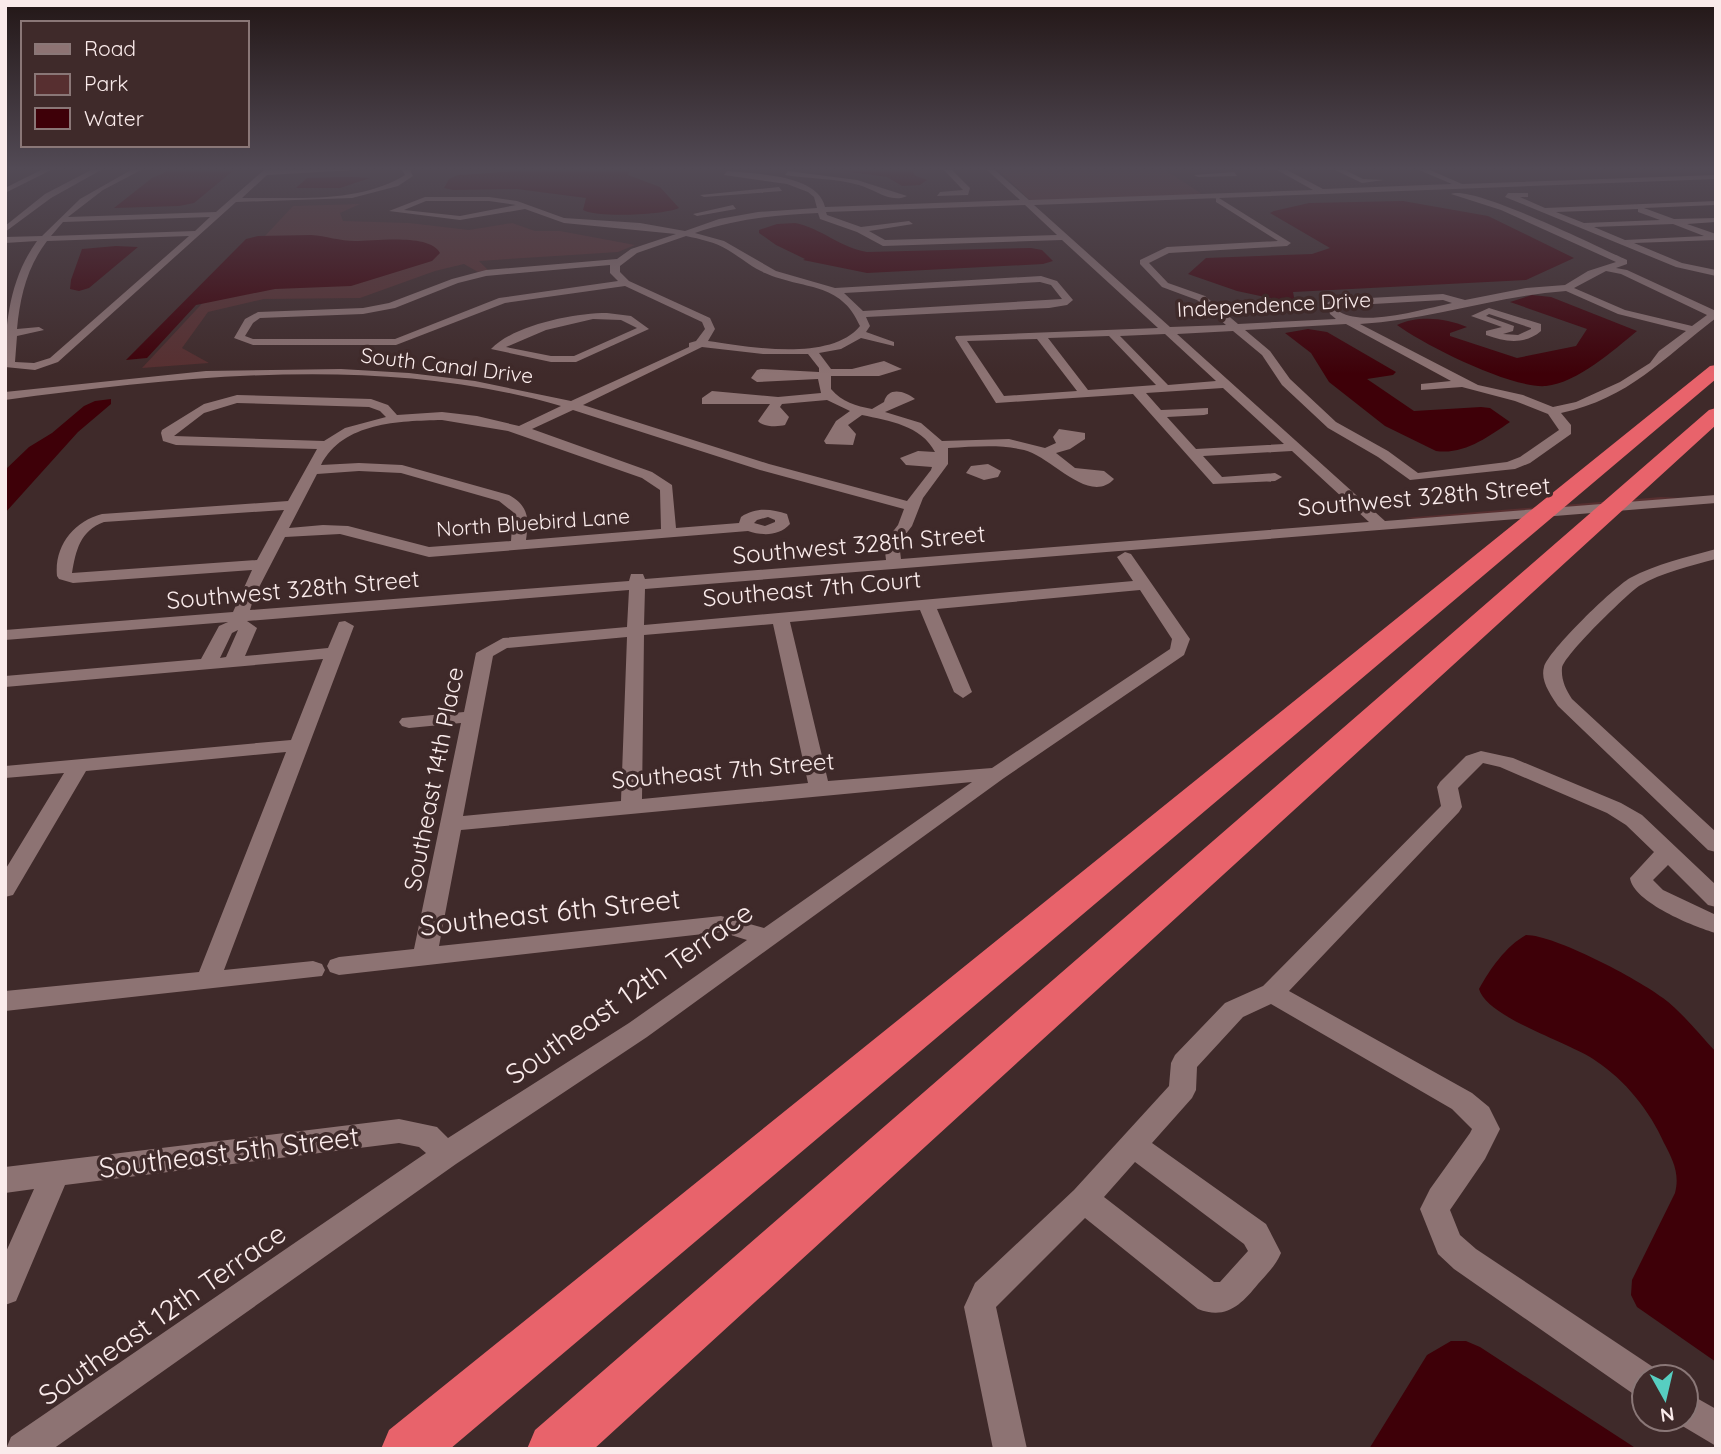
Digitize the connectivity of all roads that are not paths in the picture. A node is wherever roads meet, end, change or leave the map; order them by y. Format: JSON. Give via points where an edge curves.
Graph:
{"nodes":[{"id":1,"x":44,"y":238,"type":"junction"},
{"id":2,"x":49,"y":238,"type":"edge"},
{"id":3,"x":192,"y":238,"type":"edge"},
{"id":4,"x":671,"y":238,"type":"edge"},
{"id":5,"x":698,"y":238,"type":"edge"},
{"id":6,"x":873,"y":238,"type":"edge"},
{"id":7,"x":1037,"y":238,"type":"edge"},
{"id":8,"x":1063,"y":238,"type":"edge"},
{"id":9,"x":1279,"y":238,"type":"edge"},
{"id":10,"x":1572,"y":238,"type":"edge"},
{"id":11,"x":1612,"y":238,"type":"edge"},
{"id":12,"x":1716,"y":238,"type":"edge"},
{"id":13,"x":5,"y":241,"type":"edge"},
{"id":14,"x":1622,"y":242,"type":"junction"},
{"id":15,"x":617,"y":262,"type":"junction"},
{"id":16,"x":1143,"y":262,"type":"joint"},
{"id":17,"x":1605,"y":268,"type":"junction"},
{"id":18,"x":1716,"y":273,"type":"edge"},
{"id":19,"x":626,"y":283,"type":"junction"},
{"id":20,"x":1567,"y":288,"type":"junction"},
{"id":21,"x":837,"y":290,"type":"junction"},
{"id":22,"x":1463,"y":303,"type":"junction"},
{"id":23,"x":680,"y":307,"type":"junction"},
{"id":24,"x":1489,"y":311,"type":"junction"},
{"id":25,"x":653,"y":313,"type":"dead end"},
{"id":26,"x":859,"y":314,"type":"junction"},
{"id":27,"x":640,"y":316,"type":"dead end"},
{"id":28,"x":628,"y":319,"type":"junction"},
{"id":29,"x":1347,"y":320,"type":"junction"},
{"id":30,"x":1234,"y":326,"type":"junction"},
{"id":31,"x":1167,"y":329,"type":"junction"},
{"id":32,"x":39,"y":330,"type":"dead end"},
{"id":33,"x":1692,"y":330,"type":"junction"},
{"id":34,"x":1111,"y":332,"type":"junction"},
{"id":35,"x":13,"y":333,"type":"junction"},
{"id":36,"x":861,"y":334,"type":"junction"},
{"id":37,"x":1039,"y":334,"type":"junction"},
{"id":38,"x":699,"y":343,"type":"junction"},
{"id":39,"x":890,"y":344,"type":"dead end"},
{"id":40,"x":810,"y":350,"type":"junction"},
{"id":41,"x":32,"y":367,"type":"junction"},
{"id":42,"x":1716,"y":370,"type":"edge"},
{"id":43,"x":856,"y":372,"type":"dead end"},
{"id":44,"x":825,"y":374,"type":"junction"},
{"id":45,"x":803,"y":375,"type":"dead end"},
{"id":46,"x":1464,"y":383,"type":"junction"},
{"id":47,"x":1229,"y":386,"type":"junction"},
{"id":48,"x":29,"y":387,"type":"dead end"},
{"id":49,"x":1424,"y":387,"type":"dead end"},
{"id":50,"x":1165,"y":388,"type":"junction"},
{"id":51,"x":1137,"y":391,"type":"junction"},
{"id":52,"x":1085,"y":394,"type":"junction"},
{"id":53,"x":5,"y":396,"type":"edge"},
{"id":54,"x":830,"y":396,"type":"junction"},
{"id":55,"x":747,"y":398,"type":"dead end"},
{"id":56,"x":567,"y":404,"type":"junction"},
{"id":57,"x":890,"y":404,"type":"dead end"},
{"id":58,"x":861,"y":410,"type":"junction"},
{"id":59,"x":1204,"y":411,"type":"dead end"},
{"id":60,"x":1552,"y":411,"type":"junction"},
{"id":61,"x":875,"y":413,"type":"junction"},
{"id":62,"x":1157,"y":414,"type":"junction"},
{"id":63,"x":1716,"y":414,"type":"edge"},
{"id":64,"x":393,"y":418,"type":"junction"},
{"id":65,"x":840,"y":424,"type":"dead end"},
{"id":66,"x":515,"y":428,"type":"junction"},
{"id":67,"x":326,"y":446,"type":"junction"},
{"id":68,"x":1065,"y":446,"type":"dead end"},
{"id":69,"x":1296,"y":447,"type":"junction"},
{"id":70,"x":1046,"y":453,"type":"junction"},
{"id":71,"x":1193,"y":453,"type":"junction"},
{"id":72,"x":950,"y":463,"type":"junction"},
{"id":73,"x":312,"y":470,"type":"junction"},
{"id":74,"x":1075,"y":472,"type":"dead end"},
{"id":75,"x":1275,"y":477,"type":"dead end"},
{"id":76,"x":1710,"y":497,"type":"edge"},
{"id":77,"x":295,"y":505,"type":"junction"},
{"id":78,"x":911,"y":506,"type":"junction"},
{"id":79,"x":1376,"y":521,"type":"junction"},
{"id":80,"x":748,"y":527,"type":"dead end"},
{"id":81,"x":281,"y":533,"type":"junction"},
{"id":82,"x":669,"y":534,"type":"junction"},
{"id":83,"x":518,"y":545,"type":"junction"},
{"id":84,"x":1716,"y":554,"type":"edge"},
{"id":85,"x":1125,"y":556,"type":"dead end"},
{"id":86,"x":894,"y":562,"type":"junction"},
{"id":87,"x":264,"y":564,"type":"junction"},
{"id":88,"x":637,"y":582,"type":"junction"},
{"id":89,"x":1145,"y":585,"type":"junction"},
{"id":90,"x":924,"y":604,"type":"junction"},
{"id":91,"x":240,"y":617,"type":"junction"},
{"id":92,"x":780,"y":617,"type":"junction"},
{"id":93,"x":5,"y":625,"type":"edge"},
{"id":94,"x":345,"y":626,"type":"dead end"},
{"id":95,"x":634,"y":630,"type":"junction"},
{"id":96,"x":5,"y":635,"type":"edge"},
{"id":97,"x":334,"y":653,"type":"junction"},
{"id":98,"x":485,"y":653,"type":"joint"},
{"id":99,"x":233,"y":662,"type":"junction"},
{"id":100,"x":208,"y":664,"type":"junction"},
{"id":101,"x":5,"y":682,"type":"edge"},
{"id":102,"x":963,"y":692,"type":"dead end"},
{"id":103,"x":471,"y":717,"type":"junction"},
{"id":104,"x":408,"y":722,"type":"dead end"},
{"id":105,"x":299,"y":745,"type":"junction"},
{"id":106,"x":79,"y":765,"type":"junction"},
{"id":107,"x":5,"y":772,"type":"edge"},
{"id":108,"x":997,"y":774,"type":"junction"},
{"id":109,"x":819,"y":788,"type":"junction"},
{"id":110,"x":631,"y":806,"type":"junction"},
{"id":111,"x":453,"y":824,"type":"junction"},
{"id":112,"x":1716,"y":845,"type":"edge"},
{"id":113,"x":1667,"y":853,"type":"junction"},
{"id":114,"x":5,"y":889,"type":"edge"},
{"id":115,"x":1716,"y":899,"type":"edge"},
{"id":116,"x":1716,"y":925,"type":"edge"},
{"id":117,"x":767,"y":937,"type":"junction"},
{"id":118,"x":425,"y":956,"type":"junction"},
{"id":119,"x":339,"y":966,"type":"dead end"},
{"id":120,"x":313,"y":970,"type":"dead end"},
{"id":121,"x":208,"y":980,"type":"junction"},
{"id":122,"x":1272,"y":993,"type":"junction"},
{"id":123,"x":5,"y":1001,"type":"edge"},
{"id":124,"x":1132,"y":1144,"type":"junction"},
{"id":125,"x":446,"y":1155,"type":"junction"},
{"id":126,"x":55,"y":1174,"type":"junction"},
{"id":127,"x":5,"y":1180,"type":"edge"},
{"id":128,"x":1084,"y":1199,"type":"junction"},
{"id":129,"x":5,"y":1290,"type":"edge"},
{"id":130,"x":1630,"y":1372,"type":"edge"},
{"id":131,"x":1700,"y":1418,"type":"edge"},
{"id":132,"x":1716,"y":1429,"type":"edge"},
{"id":133,"x":23,"y":1449,"type":"edge"},
{"id":134,"x":408,"y":1449,"type":"edge"},
{"id":135,"x":554,"y":1449,"type":"edge"},
{"id":136,"x":1010,"y":1449,"type":"edge"}],
"edges":[{"from":1,"to":2,"type":"street"},
{"from":1,"to":13,"type":"street"},
{"from":1,"to":35,"type":"street","via":[[19,286]]},
{"from":3,"to":41,"type":"street","via":[[54,360]]},
{"from":4,"to":15,"type":"street"},
{"from":5,"to":21,"type":"street","via":[[727,245],[757,267]]},
{"from":6,"to":7,"type":"street","via":[[889,243]]},
{"from":8,"to":31,"type":"street"},
{"from":9,"to":16,"type":"street","via":[[1287,243],[1167,250]]},
{"from":10,"to":17,"type":"street","name":"Independence Drive","via":[[1624,262]]},
{"from":11,"to":14,"type":"street"},
{"from":12,"to":14,"type":"street"},
{"from":14,"to":18,"type":"street","via":[[1679,265]]},
{"from":15,"to":19,"type":"street","via":[[615,273]]},
{"from":15,"to":19,"type":"street","via":[[486,273],[363,311],[258,315],[239,337],[253,342],[396,342],[503,300]]},
{"from":16,"to":30,"type":"street","via":[[1165,285],[1201,298]]},
{"from":17,"to":20,"type":"street","name":"Independence Drive"},
{"from":17,"to":33,"type":"street","via":[[1712,311],[1714,314]]},
{"from":19,"to":23,"type":"street"},
{"from":20,"to":22,"type":"street","name":"Independence Drive","via":[[1526,287]]},
{"from":20,"to":33,"type":"street","via":[[1622,312]]},
{"from":21,"to":26,"type":"street"},
{"from":21,"to":26,"type":"street","via":[[1041,279],[1054,283],[1068,301]]},
{"from":22,"to":24,"type":"street"},
{"from":22,"to":29,"type":"street","name":"Independence Drive"},
{"from":22,"to":29,"type":"street","via":[[1443,297],[1332,303],[1335,314]]},
{"from":23,"to":25,"type":"street"},
{"from":23,"to":38,"type":"street","via":[[709,323],[709,333]]},
{"from":24,"to":24,"type":"street","via":[[1536,326],[1536,331],[1511,340],[1490,333],[1509,329],[1476,316]]},
{"from":26,"to":36,"type":"street","via":[[865,326]]},
{"from":27,"to":28,"type":"street"},
{"from":28,"to":28,"type":"street","via":[[604,315],[573,318],[508,341],[498,349],[576,359],[644,329]]},
{"from":29,"to":30,"type":"street","name":"Independence Drive"},
{"from":29,"to":46,"type":"street"},
{"from":30,"to":31,"type":"street","name":"Independence Drive"},
{"from":30,"to":60,"type":"street","via":[[1266,353],[1286,382],[1332,425],[1415,477],[1510,466],[1525,460],[1566,431]]},
{"from":31,"to":34,"type":"street","name":"Independence Drive"},
{"from":31,"to":47,"type":"street"},
{"from":32,"to":35,"type":"street"},
{"from":33,"to":60,"type":"street","via":[[1624,385],[1580,405]]},
{"from":34,"to":37,"type":"street","name":"Independence Drive"},
{"from":34,"to":50,"type":"street"},
{"from":35,"to":41,"type":"street","via":[[9,365]]},
{"from":36,"to":39,"type":"street"},
{"from":36,"to":40,"type":"street"},
{"from":37,"to":52,"type":"street"},
{"from":37,"to":52,"type":"street","name":"Independence Drive","via":[[960,338],[999,400]]},
{"from":38,"to":40,"type":"street","via":[[766,352]]},
{"from":38,"to":56,"type":"street"},
{"from":40,"to":44,"type":"street","via":[[823,363]]},
{"from":41,"to":48,"type":"street"},
{"from":42,"to":134,"type":"highway"},
{"from":43,"to":44,"type":"street"},
{"from":44,"to":45,"type":"street"},
{"from":44,"to":54,"type":"street","via":[[823,384]]},
{"from":46,"to":49,"type":"street"},
{"from":46,"to":60,"type":"street"},
{"from":47,"to":50,"type":"street","via":[[1194,391]]},
{"from":47,"to":69,"type":"street"},
{"from":50,"to":51,"type":"street"},
{"from":51,"to":52,"type":"street"},
{"from":51,"to":62,"type":"street"},
{"from":53,"to":56,"type":"street","name":"South Canal Drive","via":[[156,379],[311,373],[426,379]]},
{"from":54,"to":55,"type":"street","via":[[775,405]]},
{"from":54,"to":58,"type":"street"},
{"from":56,"to":66,"type":"street"},
{"from":56,"to":78,"type":"street","name":"South Canal Drive","via":[[777,472]]},
{"from":57,"to":61,"type":"street"},
{"from":58,"to":61,"type":"street"},
{"from":58,"to":65,"type":"street"},
{"from":59,"to":62,"type":"street"},
{"from":61,"to":72,"type":"street","via":[[927,432]]},
{"from":62,"to":71,"type":"street"},
{"from":63,"to":135,"type":"highway"},
{"from":64,"to":66,"type":"street","via":[[445,415]]},
{"from":64,"to":67,"type":"street","via":[[351,429]]},
{"from":64,"to":67,"type":"street","via":[[384,408],[357,402],[237,398],[203,407],[167,433],[176,441]]},
{"from":66,"to":82,"type":"street","via":[[661,481],[667,488]]},
{"from":67,"to":73,"type":"street"},
{"from":68,"to":70,"type":"street"},
{"from":69,"to":71,"type":"street"},
{"from":69,"to":79,"type":"street"},
{"from":70,"to":72,"type":"street","via":[[1005,443]]},
{"from":70,"to":74,"type":"street"},
{"from":71,"to":75,"type":"street","via":[[1218,481]]},
{"from":72,"to":78,"type":"street"},
{"from":73,"to":77,"type":"street"},
{"from":73,"to":83,"type":"street","via":[[402,469],[505,498],[517,503],[522,512]]},
{"from":76,"to":79,"type":"street","name":"Southwest 328th Street"},
{"from":77,"to":81,"type":"street"},
{"from":77,"to":87,"type":"street","via":[[102,518],[77,530],[65,576]]},
{"from":78,"to":86,"type":"street","via":[[909,519],[891,540]]},
{"from":79,"to":86,"type":"street","name":"Southwest 328th Street"},
{"from":80,"to":82,"type":"street","name":"North Bluebird Lane"},
{"from":81,"to":83,"type":"street","name":"North Bluebird Lane","via":[[349,531],[429,551]]},
{"from":81,"to":87,"type":"street"},
{"from":82,"to":83,"type":"street","name":"North Bluebird Lane"},
{"from":84,"to":112,"type":"street","via":[[1635,582],[1564,650],[1553,667],[1555,686],[1570,707]]},
{"from":85,"to":89,"type":"street","name":"Southeast 12th Terrace"},
{"from":86,"to":88,"type":"street","name":"Southwest 328th Street"},
{"from":87,"to":91,"type":"street"},
{"from":88,"to":91,"type":"street","name":"Southwest 328th Street"},
{"from":88,"to":95,"type":"street"},
{"from":89,"to":90,"type":"street","name":"Southeast 7th Court"},
{"from":89,"to":108,"type":"street","name":"Southeast 12th Terrace","via":[[1181,639],[1178,651]]},
{"from":90,"to":92,"type":"street","name":"Southeast 7th Court"},
{"from":90,"to":102,"type":"street"},
{"from":91,"to":93,"type":"street","name":"Southwest 328th Street"},
{"from":91,"to":96,"type":"street","name":"Southwest 328th Street"},
{"from":91,"to":99,"type":"street","via":[[248,628]]},
{"from":91,"to":100,"type":"street","via":[[225,631]]},
{"from":92,"to":95,"type":"street","name":"Southeast 7th Court"},
{"from":92,"to":109,"type":"street"},
{"from":94,"to":97,"type":"street"},
{"from":95,"to":98,"type":"street","name":"Southeast 7th Court","via":[[516,640]]},
{"from":95,"to":110,"type":"street"},
{"from":97,"to":99,"type":"street"},
{"from":97,"to":105,"type":"street"},
{"from":98,"to":103,"type":"street","name":"Southeast 14th Place"},
{"from":99,"to":100,"type":"street"},
{"from":100,"to":101,"type":"street"},
{"from":103,"to":104,"type":"street"},
{"from":103,"to":111,"type":"street","name":"Southeast 14th Place"},
{"from":105,"to":106,"type":"street"},
{"from":105,"to":121,"type":"street"},
{"from":106,"to":107,"type":"street"},
{"from":106,"to":114,"type":"street"},
{"from":108,"to":109,"type":"street","name":"Southeast 7th Street"},
{"from":108,"to":117,"type":"street","name":"Southeast 12th Terrace"},
{"from":109,"to":110,"type":"street","name":"Southeast 7th Street"},
{"from":110,"to":111,"type":"street","name":"Southeast 7th Street"},
{"from":111,"to":118,"type":"street","name":"Southeast 14th Place"},
{"from":113,"to":115,"type":"street"},
{"from":113,"to":116,"type":"street","via":[[1641,878],[1642,884],[1655,896]]},
{"from":113,"to":122,"type":"street","via":[[1634,820],[1614,808],[1506,762],[1481,757],[1447,786],[1452,807]]},
{"from":117,"to":118,"type":"street","name":"Southeast 6th Street","via":[[721,924]]},
{"from":117,"to":125,"type":"street","name":"Southeast 12th Terrace","via":[[638,1030]]},
{"from":118,"to":119,"type":"street","name":"Southeast 6th Street"},
{"from":120,"to":121,"type":"street"},
{"from":121,"to":123,"type":"street"},
{"from":122,"to":124,"type":"street","via":[[1234,1010],[1184,1063],[1182,1090]]},
{"from":122,"to":130,"type":"street","via":[[1479,1115],[1486,1129],[1481,1143],[1435,1209],[1449,1244],[1487,1276]]},
{"from":124,"to":128,"type":"street"},
{"from":124,"to":128,"type":"street","via":[[1255,1234],[1266,1253],[1227,1297],[1209,1298]]},
{"from":125,"to":126,"type":"street","name":"Southeast 5th Street","via":[[427,1136],[399,1130]]},
{"from":125,"to":133,"type":"street","name":"Southeast 12th Terrace"},
{"from":126,"to":127,"type":"street","name":"Southeast 5th Street"},
{"from":126,"to":129,"type":"street"},
{"from":128,"to":136,"type":"street","via":[[986,1294],[980,1307]]},
{"from":131,"to":132,"type":"street"}]}
